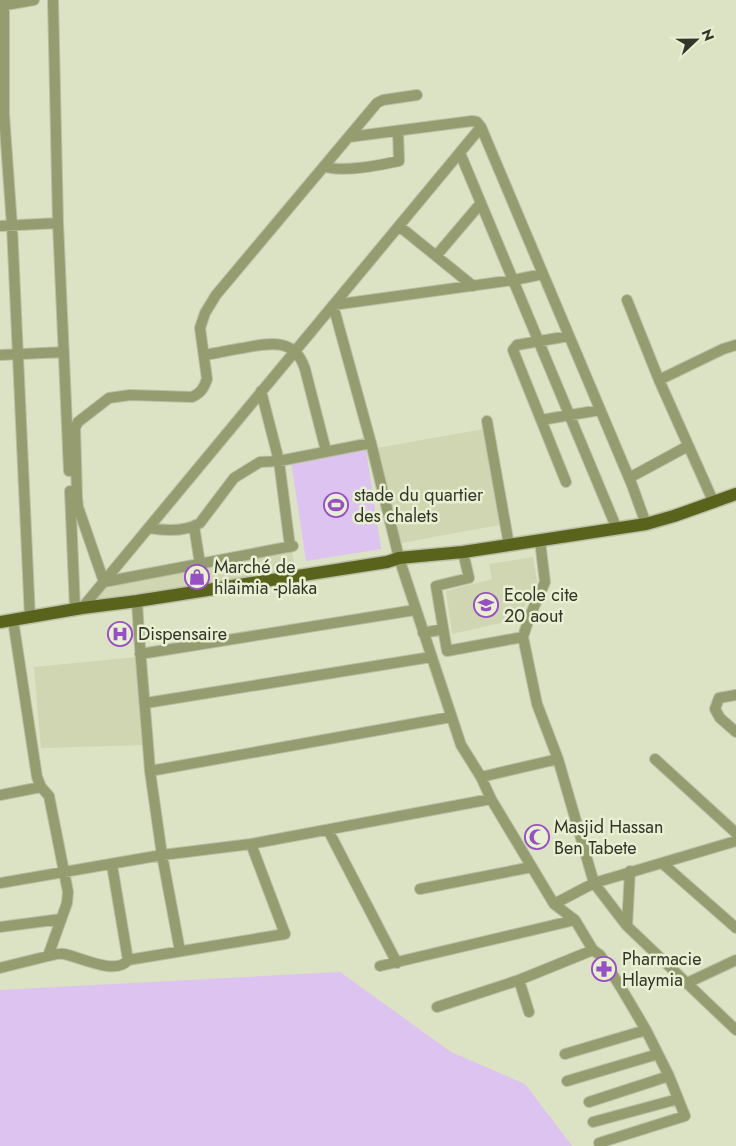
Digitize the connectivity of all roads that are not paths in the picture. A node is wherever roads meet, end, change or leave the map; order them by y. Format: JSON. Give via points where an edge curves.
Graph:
{"nodes":[{"id":1,"x":34,"y":0,"type":"edge"},
{"id":2,"x":54,"y":0,"type":"edge"},
{"id":3,"x":2,"y":4,"type":"edge"},
{"id":4,"x":417,"y":95,"type":"dead end"},
{"id":5,"x":481,"y":127,"type":"junction"},
{"id":6,"x":398,"y":131,"type":"junction"},
{"id":7,"x":349,"y":137,"type":"junction"},
{"id":8,"x":460,"y":153,"type":"junction"},
{"id":9,"x":324,"y":166,"type":"junction"},
{"id":10,"x":481,"y":203,"type":"junction"},
{"id":11,"x":58,"y":223,"type":"junction"},
{"id":12,"x":0,"y":226,"type":"edge"},
{"id":13,"x":12,"y":226,"type":"junction"},
{"id":14,"x":399,"y":226,"type":"junction"},
{"id":15,"x":436,"y":256,"type":"junction"},
{"id":16,"x":543,"y":274,"type":"junction"},
{"id":17,"x":514,"y":280,"type":"junction"},
{"id":18,"x":473,"y":286,"type":"junction"},
{"id":19,"x":627,"y":300,"type":"dead end"},
{"id":20,"x":333,"y":304,"type":"junction"},
{"id":21,"x":569,"y":336,"type":"junction"},
{"id":22,"x":539,"y":342,"type":"junction"},
{"id":23,"x":736,"y":344,"type":"edge"},
{"id":24,"x":295,"y":351,"type":"junction"},
{"id":25,"x":64,"y":352,"type":"junction"},
{"id":26,"x":18,"y":353,"type":"junction"},
{"id":27,"x":0,"y":355,"type":"edge"},
{"id":28,"x":204,"y":355,"type":"junction"},
{"id":29,"x":659,"y":380,"type":"junction"},
{"id":30,"x":262,"y":391,"type":"junction"},
{"id":31,"x":600,"y":410,"type":"junction"},
{"id":32,"x":570,"y":416,"type":"junction"},
{"id":33,"x":542,"y":420,"type":"junction"},
{"id":34,"x":487,"y":421,"type":"dead end"},
{"id":35,"x":371,"y":443,"type":"junction"},
{"id":36,"x":688,"y":446,"type":"junction"},
{"id":37,"x":326,"y":452,"type":"junction"},
{"id":38,"x":279,"y":461,"type":"junction"},
{"id":39,"x":629,"y":478,"type":"junction"},
{"id":40,"x":566,"y":482,"type":"dead end"},
{"id":41,"x":736,"y":494,"type":"edge"},
{"id":42,"x":714,"y":503,"type":"junction"},
{"id":43,"x":646,"y":524,"type":"junction"},
{"id":44,"x":194,"y":526,"type":"junction"},
{"id":45,"x":149,"y":528,"type":"junction"},
{"id":46,"x":617,"y":528,"type":"junction"},
{"id":47,"x":540,"y":541,"type":"junction"},
{"id":48,"x":509,"y":545,"type":"junction"},
{"id":49,"x":463,"y":552,"type":"junction"},
{"id":50,"x":399,"y":558,"type":"junction"},
{"id":51,"x":200,"y":564,"type":"junction"},
{"id":52,"x":104,"y":582,"type":"junction"},
{"id":53,"x":137,"y":601,"type":"junction"},
{"id":54,"x":78,"y":608,"type":"junction"},
{"id":55,"x":415,"y":610,"type":"junction"},
{"id":56,"x":30,"y":618,"type":"junction"},
{"id":57,"x":6,"y":621,"type":"edge"},
{"id":58,"x":443,"y":629,"type":"junction"},
{"id":59,"x":423,"y":633,"type":"junction"},
{"id":60,"x":523,"y":637,"type":"junction"},
{"id":61,"x":140,"y":654,"type":"junction"},
{"id":62,"x":431,"y":657,"type":"junction"},
{"id":63,"x":736,"y":695,"type":"edge"},
{"id":64,"x":146,"y":703,"type":"junction"},
{"id":65,"x":451,"y":717,"type":"junction"},
{"id":66,"x":736,"y":732,"type":"edge"},
{"id":67,"x":558,"y":759,"type":"junction"},
{"id":68,"x":655,"y":759,"type":"dead end"},
{"id":69,"x":150,"y":772,"type":"junction"},
{"id":70,"x":481,"y":777,"type":"junction"},
{"id":71,"x":41,"y":787,"type":"junction"},
{"id":72,"x":0,"y":795,"type":"edge"},
{"id":73,"x":491,"y":799,"type":"junction"},
{"id":74,"x":328,"y":830,"type":"junction"},
{"id":75,"x":736,"y":833,"type":"edge"},
{"id":76,"x":736,"y":841,"type":"edge"},
{"id":77,"x":251,"y":844,"type":"junction"},
{"id":78,"x":162,"y":855,"type":"junction"},
{"id":79,"x":662,"y":863,"type":"junction"},
{"id":80,"x":112,"y":865,"type":"junction"},
{"id":81,"x":532,"y":867,"type":"junction"},
{"id":82,"x":65,"y":871,"type":"junction"},
{"id":83,"x":630,"y":871,"type":"junction"},
{"id":84,"x":0,"y":883,"type":"edge"},
{"id":85,"x":594,"y":883,"type":"junction"},
{"id":86,"x":420,"y":889,"type":"dead end"},
{"id":87,"x":554,"y":904,"type":"junction"},
{"id":88,"x":61,"y":919,"type":"junction"},
{"id":89,"x":575,"y":920,"type":"junction"},
{"id":90,"x":627,"y":926,"type":"junction"},
{"id":91,"x":0,"y":928,"type":"edge"},
{"id":92,"x":736,"y":928,"type":"edge"},
{"id":93,"x":594,"y":950,"type":"junction"},
{"id":94,"x":180,"y":951,"type":"junction"},
{"id":95,"x":48,"y":956,"type":"junction"},
{"id":96,"x":128,"y":960,"type":"junction"},
{"id":97,"x":736,"y":960,"type":"edge"},
{"id":98,"x":397,"y":963,"type":"junction"},
{"id":99,"x":380,"y":966,"type":"dead end"},
{"id":100,"x":0,"y":968,"type":"edge"},
{"id":101,"x":519,"y":980,"type":"junction"},
{"id":102,"x":686,"y":983,"type":"junction"},
{"id":103,"x":437,"y":1007,"type":"dead end"},
{"id":104,"x":529,"y":1012,"type":"dead end"},
{"id":105,"x":646,"y":1030,"type":"junction"},
{"id":106,"x":735,"y":1030,"type":"edge"},
{"id":107,"x":565,"y":1054,"type":"dead end"},
{"id":108,"x":658,"y":1054,"type":"junction"},
{"id":109,"x":669,"y":1076,"type":"junction"},
{"id":110,"x":567,"y":1081,"type":"dead end"},
{"id":111,"x":678,"y":1099,"type":"junction"},
{"id":112,"x":589,"y":1102,"type":"dead end"},
{"id":113,"x":593,"y":1122,"type":"dead end"},
{"id":114,"x":598,"y":1143,"type":"dead end"}],
"edges":[{"from":1,"to":3,"type":"street"},
{"from":2,"to":11,"type":"street"},
{"from":3,"to":13,"type":"street","via":[[4,114]]},
{"from":4,"to":7,"type":"street","via":[[377,103]]},
{"from":5,"to":6,"type":"street","via":[[472,121]]},
{"from":5,"to":8,"type":"street"},
{"from":5,"to":16,"type":"street"},
{"from":6,"to":7,"type":"street"},
{"from":6,"to":9,"type":"street","via":[[399,161],[333,170]]},
{"from":7,"to":9,"type":"street"},
{"from":8,"to":10,"type":"street"},
{"from":8,"to":14,"type":"street"},
{"from":9,"to":28,"type":"street","via":[[216,295],[200,328]]},
{"from":10,"to":15,"type":"street"},
{"from":10,"to":17,"type":"street"},
{"from":11,"to":13,"type":"street"},
{"from":11,"to":25,"type":"street"},
{"from":12,"to":13,"type":"street"},
{"from":13,"to":26,"type":"street"},
{"from":14,"to":15,"type":"street"},
{"from":14,"to":20,"type":"street"},
{"from":15,"to":18,"type":"street"},
{"from":16,"to":17,"type":"street"},
{"from":16,"to":21,"type":"street"},
{"from":17,"to":18,"type":"street"},
{"from":17,"to":22,"type":"street"},
{"from":18,"to":20,"type":"street"},
{"from":19,"to":29,"type":"street"},
{"from":20,"to":24,"type":"street"},
{"from":20,"to":35,"type":"street"},
{"from":21,"to":22,"type":"street"},
{"from":21,"to":31,"type":"street"},
{"from":22,"to":32,"type":"street"},
{"from":22,"to":33,"type":"street","via":[[517,345],[513,350]]},
{"from":23,"to":29,"type":"street"},
{"from":24,"to":28,"type":"street","via":[[280,344],[267,343]]},
{"from":24,"to":30,"type":"street"},
{"from":24,"to":37,"type":"street","via":[[305,368]]},
{"from":25,"to":26,"type":"street"},
{"from":25,"to":54,"type":"street"},
{"from":26,"to":27,"type":"street"},
{"from":26,"to":56,"type":"street"},
{"from":28,"to":52,"type":"street","via":[[207,379],[199,394],[192,397],[130,395],[109,398],[78,422],[75,428],[78,502]]},
{"from":29,"to":36,"type":"street"},
{"from":30,"to":38,"type":"street"},
{"from":30,"to":45,"type":"street"},
{"from":31,"to":32,"type":"street"},
{"from":31,"to":39,"type":"street"},
{"from":32,"to":33,"type":"street"},
{"from":32,"to":46,"type":"street"},
{"from":33,"to":40,"type":"street"},
{"from":34,"to":48,"type":"street"},
{"from":35,"to":37,"type":"street"},
{"from":35,"to":50,"type":"street"},
{"from":36,"to":39,"type":"street"},
{"from":36,"to":42,"type":"street"},
{"from":37,"to":38,"type":"street"},
{"from":38,"to":44,"type":"street","via":[[260,462],[234,478],[200,523]]},
{"from":38,"to":51,"type":"street","via":[[292,547]]},
{"from":39,"to":43,"type":"street"},
{"from":41,"to":42,"type":"main road"},
{"from":42,"to":43,"type":"main road"},
{"from":43,"to":46,"type":"main road"},
{"from":44,"to":45,"type":"street","via":[[174,530]]},
{"from":44,"to":51,"type":"street"},
{"from":45,"to":52,"type":"street"},
{"from":46,"to":47,"type":"main road"},
{"from":47,"to":48,"type":"main road"},
{"from":47,"to":60,"type":"street","via":[[545,582]]},
{"from":48,"to":49,"type":"main road"},
{"from":49,"to":50,"type":"main road"},
{"from":49,"to":58,"type":"street","via":[[469,578],[436,586]]},
{"from":50,"to":53,"type":"main road"},
{"from":50,"to":55,"type":"street"},
{"from":51,"to":52,"type":"street"},
{"from":52,"to":54,"type":"street"},
{"from":53,"to":54,"type":"main road"},
{"from":53,"to":61,"type":"street"},
{"from":54,"to":56,"type":"main road"},
{"from":55,"to":59,"type":"street"},
{"from":55,"to":61,"type":"street"},
{"from":56,"to":57,"type":"main road"},
{"from":57,"to":71,"type":"street"},
{"from":58,"to":59,"type":"street"},
{"from":58,"to":60,"type":"street","via":[[447,651]]},
{"from":59,"to":62,"type":"street"},
{"from":60,"to":67,"type":"street","via":[[537,704]]},
{"from":61,"to":64,"type":"street"},
{"from":62,"to":64,"type":"street"},
{"from":62,"to":65,"type":"street"},
{"from":63,"to":66,"type":"street","via":[[719,698],[715,709]]},
{"from":64,"to":69,"type":"street"},
{"from":65,"to":69,"type":"street"},
{"from":65,"to":70,"type":"street","via":[[461,745]]},
{"from":67,"to":70,"type":"street"},
{"from":67,"to":85,"type":"street"},
{"from":68,"to":75,"type":"street"},
{"from":69,"to":78,"type":"street"},
{"from":70,"to":73,"type":"street"},
{"from":71,"to":72,"type":"street"},
{"from":71,"to":82,"type":"street","via":[[49,796]]},
{"from":73,"to":74,"type":"street"},
{"from":73,"to":81,"type":"street"},
{"from":74,"to":77,"type":"street"},
{"from":74,"to":98,"type":"street"},
{"from":76,"to":79,"type":"street"},
{"from":77,"to":78,"type":"street"},
{"from":77,"to":94,"type":"street","via":[[285,934]]},
{"from":78,"to":80,"type":"street"},
{"from":78,"to":94,"type":"street"},
{"from":79,"to":83,"type":"street"},
{"from":79,"to":92,"type":"street"},
{"from":80,"to":82,"type":"street"},
{"from":80,"to":96,"type":"street"},
{"from":81,"to":86,"type":"street"},
{"from":81,"to":87,"type":"street"},
{"from":82,"to":84,"type":"street"},
{"from":82,"to":88,"type":"street","via":[[67,904]]},
{"from":83,"to":85,"type":"street"},
{"from":83,"to":90,"type":"street"},
{"from":85,"to":87,"type":"street"},
{"from":85,"to":90,"type":"street"},
{"from":87,"to":89,"type":"street"},
{"from":88,"to":91,"type":"street"},
{"from":88,"to":95,"type":"street"},
{"from":89,"to":93,"type":"street"},
{"from":89,"to":98,"type":"street"},
{"from":90,"to":102,"type":"street"},
{"from":93,"to":101,"type":"street"},
{"from":93,"to":105,"type":"street"},
{"from":94,"to":96,"type":"street"},
{"from":95,"to":96,"type":"street","via":[[62,954],[118,966]]},
{"from":95,"to":100,"type":"street"},
{"from":97,"to":102,"type":"street"},
{"from":98,"to":99,"type":"street"},
{"from":101,"to":103,"type":"street"},
{"from":101,"to":104,"type":"street"},
{"from":102,"to":106,"type":"street"},
{"from":105,"to":107,"type":"street"},
{"from":105,"to":108,"type":"street"},
{"from":108,"to":109,"type":"street"},
{"from":108,"to":110,"type":"street"},
{"from":109,"to":111,"type":"street"},
{"from":109,"to":112,"type":"street"},
{"from":111,"to":113,"type":"street"},
{"from":111,"to":114,"type":"street","via":[[685,1116]]}]}
